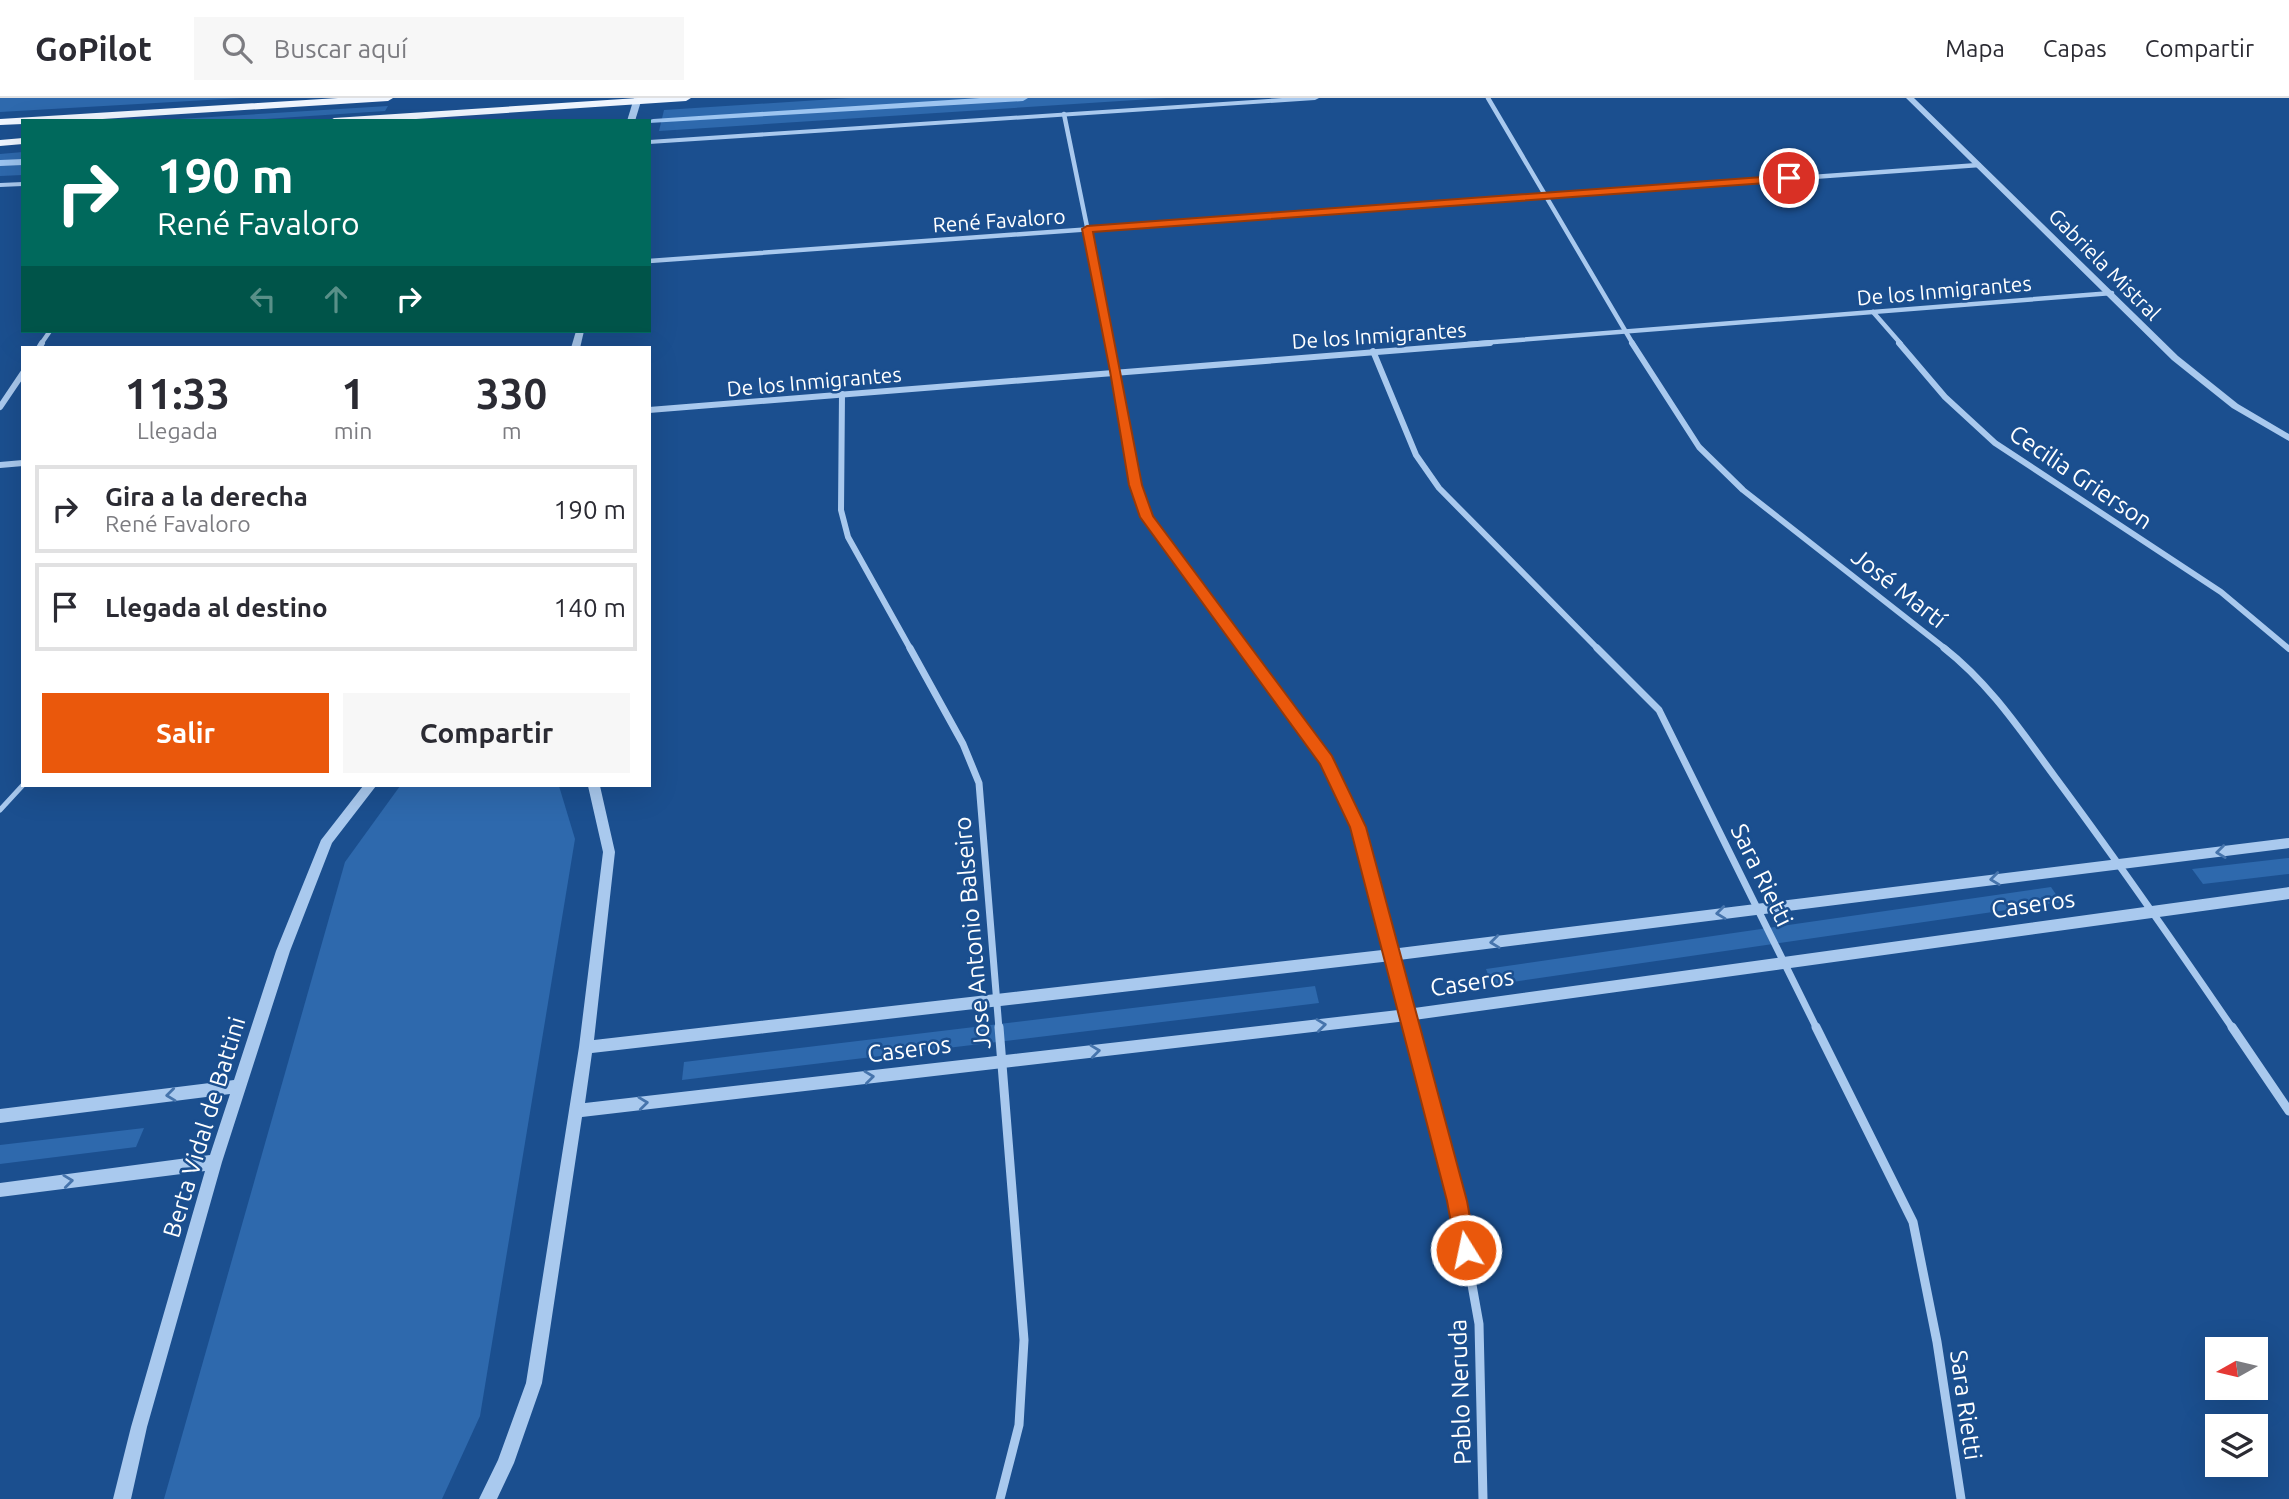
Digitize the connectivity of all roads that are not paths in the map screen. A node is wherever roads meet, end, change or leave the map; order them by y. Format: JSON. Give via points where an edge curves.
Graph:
{"nodes":[{"id":1,"x":388,"y":98,"type":"edge"},
{"id":2,"x":686,"y":98,"type":"edge"},
{"id":3,"x":1315,"y":98,"type":"edge"},
{"id":4,"x":1488,"y":98,"type":"edge"},
{"id":5,"x":1910,"y":98,"type":"edge"},
{"id":6,"x":638,"y":99,"type":"edge"},
{"id":7,"x":1064,"y":114,"type":"junction"},
{"id":8,"x":34,"y":119,"type":"edge"},
{"id":9,"x":362,"y":119,"type":"edge"},
{"id":10,"x":632,"y":119,"type":"edge"},
{"id":11,"x":21,"y":120,"type":"edge"},
{"id":12,"x":0,"y":121,"type":"edge"},
{"id":13,"x":21,"y":141,"type":"edge"},
{"id":14,"x":651,"y":142,"type":"edge"},
{"id":15,"x":0,"y":143,"type":"edge"},
{"id":16,"x":1979,"y":165,"type":"junction"},
{"id":17,"x":21,"y":184,"type":"edge"},
{"id":18,"x":0,"y":185,"type":"edge"},
{"id":19,"x":1546,"y":196,"type":"junction"},
{"id":20,"x":1087,"y":229,"type":"junction"},
{"id":21,"x":651,"y":261,"type":"edge"},
{"id":22,"x":2112,"y":293,"type":"junction"},
{"id":23,"x":1873,"y":312,"type":"junction"},
{"id":24,"x":1625,"y":332,"type":"junction"},
{"id":25,"x":1373,"y":351,"type":"junction"},
{"id":26,"x":1116,"y":371,"type":"junction"},
{"id":27,"x":21,"y":376,"type":"edge"},
{"id":28,"x":842,"y":394,"type":"junction"},
{"id":29,"x":0,"y":407,"type":"edge"},
{"id":30,"x":651,"y":410,"type":"edge"},
{"id":31,"x":2289,"y":438,"type":"edge"},
{"id":32,"x":21,"y":463,"type":"edge"},
{"id":33,"x":0,"y":465,"type":"edge"},
{"id":34,"x":2289,"y":649,"type":"edge"},
{"id":35,"x":22,"y":787,"type":"edge"},
{"id":36,"x":369,"y":787,"type":"edge"},
{"id":37,"x":594,"y":787,"type":"edge"},
{"id":38,"x":0,"y":810,"type":"edge"},
{"id":39,"x":2289,"y":843,"type":"edge"},
{"id":40,"x":2120,"y":864,"type":"junction"},
{"id":41,"x":2289,"y":893,"type":"edge"},
{"id":42,"x":1757,"y":908,"type":"junction"},
{"id":43,"x":2151,"y":910,"type":"junction"},
{"id":44,"x":1391,"y":955,"type":"junction"},
{"id":45,"x":1784,"y":962,"type":"junction"},
{"id":46,"x":996,"y":1000,"type":"junction"},
{"id":47,"x":1407,"y":1014,"type":"junction"},
{"id":48,"x":586,"y":1047,"type":"junction"},
{"id":49,"x":1001,"y":1062,"type":"junction"},
{"id":50,"x":239,"y":1086,"type":"junction"},
{"id":51,"x":575,"y":1111,"type":"junction"},
{"id":52,"x":2289,"y":1111,"type":"edge"},
{"id":53,"x":0,"y":1116,"type":"edge"},
{"id":54,"x":215,"y":1162,"type":"junction"},
{"id":55,"x":0,"y":1190,"type":"edge"},
{"id":56,"x":122,"y":1499,"type":"edge"},
{"id":57,"x":488,"y":1499,"type":"edge"},
{"id":58,"x":1000,"y":1499,"type":"edge"},
{"id":59,"x":1483,"y":1499,"type":"edge"},
{"id":60,"x":1961,"y":1499,"type":"edge"}],
"edges":[{"from":1,"to":8,"type":"main road"},
{"from":2,"to":6,"type":"main road"},
{"from":3,"to":7,"type":"street"},
{"from":4,"to":19,"type":"street","name":"José Martí"},
{"from":5,"to":16,"type":"street","name":"Gabriela Mistral"},
{"from":6,"to":9,"type":"main road"},
{"from":6,"to":10,"type":"street"},
{"from":7,"to":14,"type":"street"},
{"from":7,"to":20,"type":"street","name":"Pablo Neruda"},
{"from":11,"to":12,"type":"main road"},
{"from":13,"to":15,"type":"main road"},
{"from":16,"to":19,"type":"street","name":"René Favaloro"},
{"from":16,"to":22,"type":"street","name":"Gabriela Mistral"},
{"from":17,"to":18,"type":"street"},
{"from":19,"to":20,"type":"street","name":"René Favaloro"},
{"from":19,"to":24,"type":"street","name":"José Martí"},
{"from":20,"to":21,"type":"street","name":"René Favaloro"},
{"from":20,"to":26,"type":"street","name":"Pablo Neruda"},
{"from":22,"to":23,"type":"street","name":"De los Inmigrantes"},
{"from":22,"to":31,"type":"street","name":"Gabriela Mistral","via":[[2175,358],[2235,407]]},
{"from":23,"to":24,"type":"street","name":"De los Inmigrantes"},
{"from":23,"to":34,"type":"street","name":"Cecilia Grierson","via":[[1945,397],[1994,443],[2221,593]]},
{"from":24,"to":25,"type":"street","name":"De los Inmigrantes"},
{"from":24,"to":40,"type":"street","name":"José Martí","via":[[1699,447],[1743,490],[1965,664]]},
{"from":25,"to":26,"type":"street","name":"De los Inmigrantes"},
{"from":25,"to":42,"type":"street","name":"Sara Rietti","via":[[1416,455],[1439,488],[1659,710]]},
{"from":26,"to":28,"type":"street","name":"De los Inmigrantes"},
{"from":26,"to":44,"type":"street","name":"Pablo Neruda","via":[[1135,485],[1147,517],[1326,761],[1358,827]]},
{"from":27,"to":29,"type":"street"},
{"from":28,"to":30,"type":"street","name":"De los Inmigrantes"},
{"from":28,"to":46,"type":"street","name":"Jose Antonio Balseiro","via":[[841,510],[848,537],[963,744],[979,783]]},
{"from":32,"to":33,"type":"street"},
{"from":35,"to":38,"type":"lane"},
{"from":36,"to":50,"type":"street","name":"Berta Vidal de Battini","via":[[327,840],[283,951]]},
{"from":37,"to":48,"type":"street","via":[[609,852]]},
{"from":39,"to":40,"type":"street","name":"Caseros","one_way":true},
{"from":40,"to":42,"type":"street","name":"Caseros","one_way":true},
{"from":40,"to":43,"type":"street","name":"José Martí"},
{"from":41,"to":43,"type":"street","name":"Caseros"},
{"from":42,"to":44,"type":"street","name":"Caseros","one_way":true},
{"from":42,"to":45,"type":"street","name":"Sara Rietti"},
{"from":43,"to":45,"type":"street","name":"Caseros"},
{"from":43,"to":52,"type":"street","name":"José Martí"},
{"from":44,"to":46,"type":"street","name":"Caseros"},
{"from":44,"to":47,"type":"street","name":"Pablo Neruda"},
{"from":45,"to":47,"type":"street","name":"Caseros"},
{"from":45,"to":60,"type":"street","name":"Sara Rietti","via":[[1913,1222]]},
{"from":46,"to":48,"type":"street","name":"Caseros"},
{"from":46,"to":49,"type":"street","name":"Jose Antonio Balseiro"},
{"from":49,"to":47,"type":"street","name":"Caseros","one_way":true},
{"from":47,"to":59,"type":"street","name":"Pablo Neruda","via":[[1457,1201],[1479,1324]]},
{"from":48,"to":51,"type":"street"},
{"from":51,"to":49,"type":"street","name":"Caseros","one_way":true},
{"from":49,"to":58,"type":"street","name":"Jose Antonio Balseiro","via":[[1024,1340],[1019,1425]]},
{"from":50,"to":53,"type":"street","one_way":true},
{"from":50,"to":54,"type":"street","name":"Berta Vidal de Battini"},
{"from":51,"to":57,"type":"street","via":[[534,1383]]},
{"from":55,"to":54,"type":"street","one_way":true},
{"from":54,"to":56,"type":"street","name":"Berta Vidal de Battini"}]}
